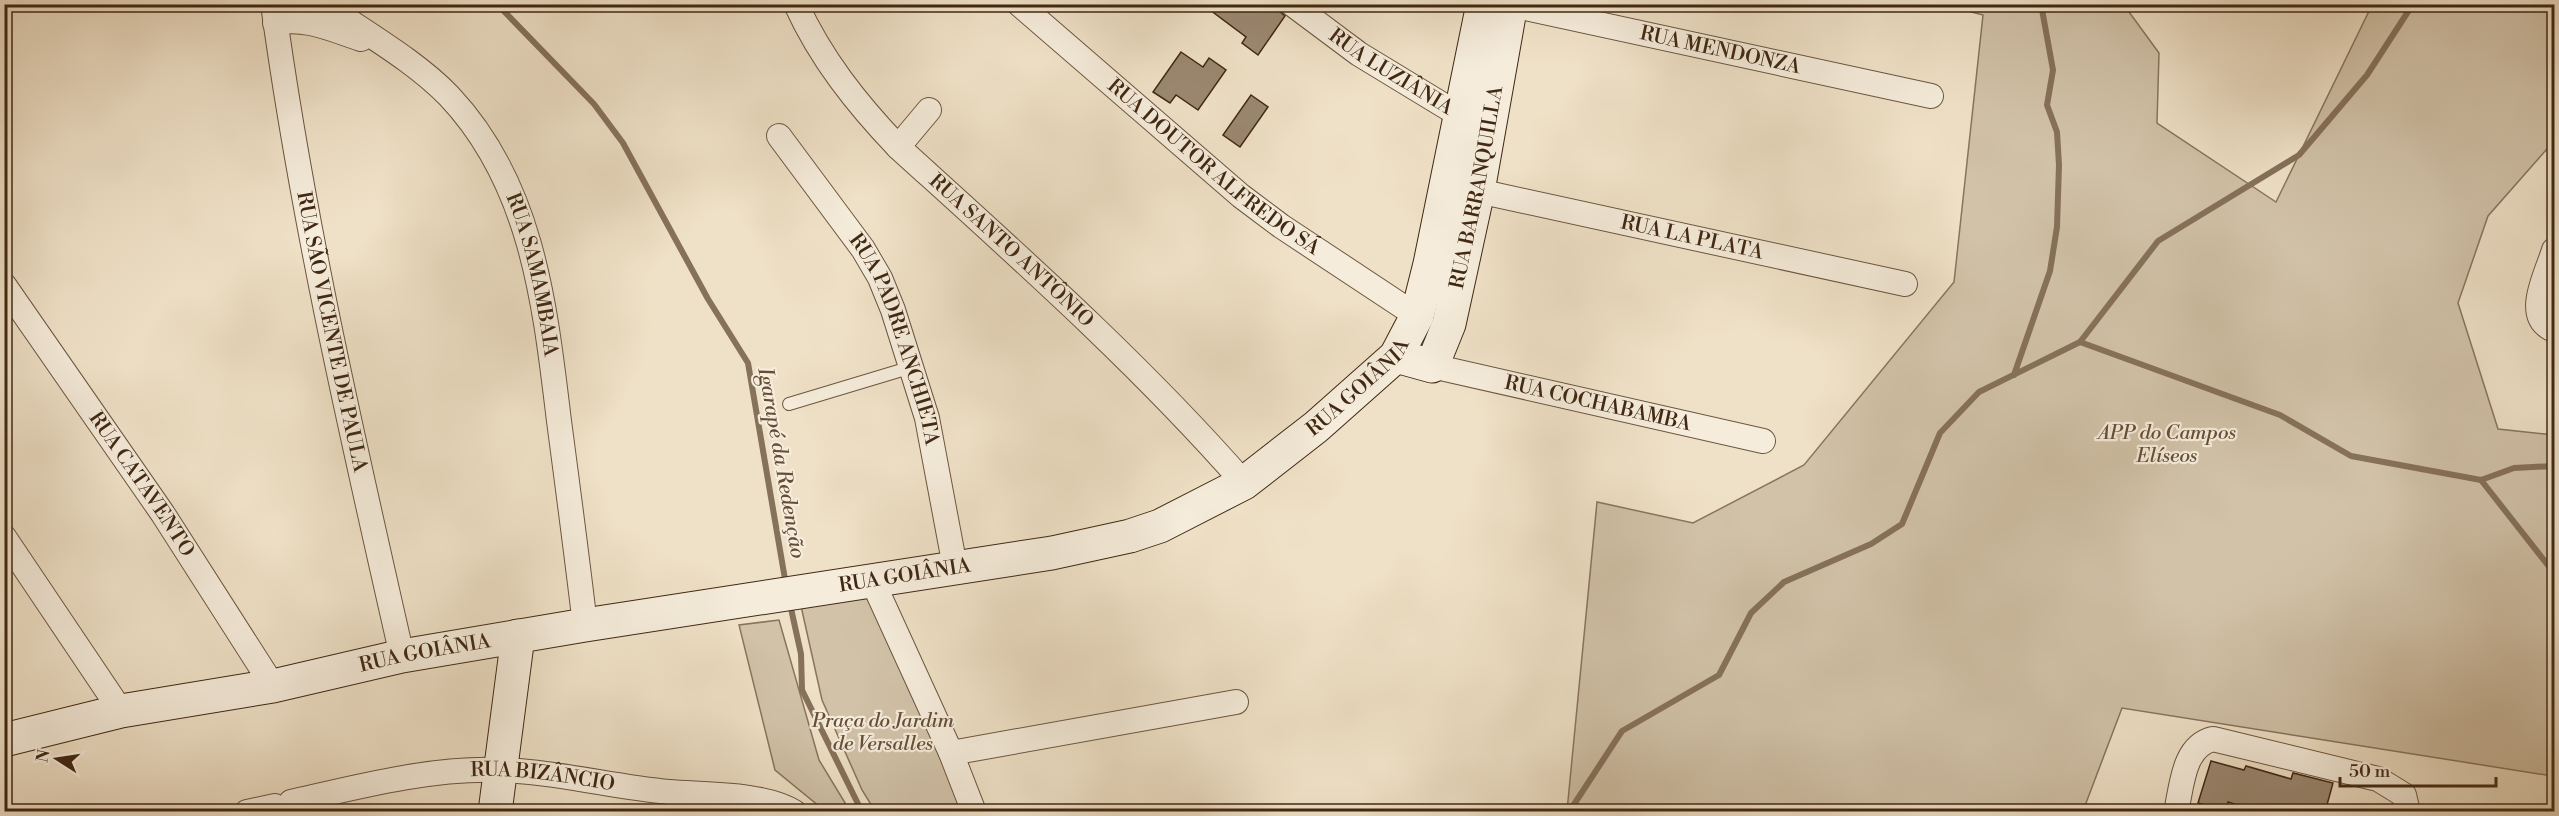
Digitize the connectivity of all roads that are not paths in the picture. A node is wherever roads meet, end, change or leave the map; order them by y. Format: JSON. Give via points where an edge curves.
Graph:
{"nodes":[{"id":1,"x":324,"y":4,"type":"edge"},
{"id":2,"x":796,"y":4,"type":"edge"},
{"id":3,"x":1019,"y":4,"type":"edge"},
{"id":4,"x":1292,"y":4,"type":"edge"},
{"id":5,"x":1483,"y":4,"type":"edge"},
{"id":6,"x":1511,"y":5,"type":"edge"},
{"id":7,"x":274,"y":14,"type":"edge"},
{"id":8,"x":384,"y":46,"type":"junction"},
{"id":9,"x":1931,"y":96,"type":"dead end"},
{"id":10,"x":929,"y":110,"type":"dead end"},
{"id":11,"x":1461,"y":116,"type":"junction"},
{"id":12,"x":779,"y":136,"type":"dead end"},
{"id":13,"x":898,"y":147,"type":"junction"},
{"id":14,"x":1478,"y":191,"type":"junction"},
{"id":15,"x":2554,"y":250,"type":"edge"},
{"id":16,"x":1905,"y":284,"type":"dead end"},
{"id":17,"x":4,"y":285,"type":"edge"},
{"id":18,"x":1417,"y":316,"type":"junction"},
{"id":19,"x":2554,"y":330,"type":"edge"},
{"id":20,"x":1396,"y":356,"type":"junction"},
{"id":21,"x":1432,"y":366,"type":"junction"},
{"id":22,"x":912,"y":367,"type":"junction"},
{"id":23,"x":789,"y":404,"type":"dead end"},
{"id":24,"x":1763,"y":441,"type":"dead end"},
{"id":25,"x":1244,"y":483,"type":"junction"},
{"id":26,"x":4,"y":537,"type":"edge"},
{"id":27,"x":955,"y":567,"type":"junction"},
{"id":28,"x":872,"y":580,"type":"junction"},
{"id":29,"x":585,"y":625,"type":"junction"},
{"id":30,"x":518,"y":636,"type":"junction"},
{"id":31,"x":402,"y":656,"type":"junction"},
{"id":32,"x":273,"y":686,"type":"junction"},
{"id":33,"x":1236,"y":702,"type":"dead end"},
{"id":34,"x":121,"y":711,"type":"junction"},
{"id":35,"x":4,"y":740,"type":"edge"},
{"id":36,"x":951,"y":753,"type":"junction"},
{"id":37,"x":500,"y":770,"type":"junction"},
{"id":38,"x":661,"y":801,"type":"edge"},
{"id":39,"x":333,"y":802,"type":"edge"},
{"id":40,"x":247,"y":812,"type":"edge"},
{"id":41,"x":495,"y":812,"type":"edge"},
{"id":42,"x":794,"y":812,"type":"edge"},
{"id":43,"x":974,"y":812,"type":"edge"},
{"id":44,"x":2176,"y":812,"type":"edge"},
{"id":45,"x":2408,"y":812,"type":"edge"}],
"edges":[{"from":1,"to":8,"type":"street","name":"RUA SAMAMBAIA"},
{"from":2,"to":13,"type":"street","name":"RUA SANTO ANTÔNIO","via":[[836,75]]},
{"from":3,"to":18,"type":"street","name":"RUA DOUTOR ALFREDO SÁ","via":[[1241,196]]},
{"from":4,"to":11,"type":"street","name":"RUA LUZIÂNIA","via":[[1359,54]]},
{"from":5,"to":11,"type":"street","name":"RUA GOIÂNIA"},
{"from":6,"to":9,"type":"street","name":"RUA MENDONZA"},
{"from":6,"to":14,"type":"street","name":"RUA BARRANQUILLA"},
{"from":7,"to":8,"type":"street","via":[[287,21],[310,23]]},
{"from":7,"to":31,"type":"street","name":"RUA SÃO VICENTE DE PAULA","via":[[305,200],[350,428]]},
{"from":8,"to":29,"type":"street","name":"RUA SAMAMBAIA","via":[[433,81],[463,113],[490,152],[524,222],[543,299]]},
{"from":10,"to":13,"type":"street"},
{"from":11,"to":18,"type":"street","name":"RUA GOIÂNIA"},
{"from":12,"to":22,"type":"street","name":"RUA PADRE ANCHIETA","via":[[880,278]]},
{"from":13,"to":25,"type":"street","name":"RUA SANTO ANTÔNIO","via":[[1146,377]]},
{"from":14,"to":16,"type":"street","name":"RUA LA PLATA"},
{"from":14,"to":21,"type":"street","name":"RUA BARRANQUILLA","via":[[1449,324]]},
{"from":15,"to":19,"type":"street","via":[[2538,304],[2539,320]]},
{"from":17,"to":32,"type":"street","name":"RUA CATAVENTO","via":[[164,514]]},
{"from":18,"to":20,"type":"street","name":"RUA GOIÂNIA"},
{"from":20,"to":21,"type":"street"},
{"from":20,"to":25,"type":"street","name":"RUA GOIÂNIA","via":[[1316,427]]},
{"from":21,"to":24,"type":"street","name":"RUA COCHABAMBA"},
{"from":22,"to":23,"type":"lane"},
{"from":22,"to":27,"type":"street","name":"RUA PADRE ANCHIETA","via":[[932,440]]},
{"from":25,"to":27,"type":"street","name":"RUA GOIÂNIA","via":[[1137,535],[1052,553]]},
{"from":26,"to":34,"type":"street"},
{"from":27,"to":28,"type":"street","name":"RUA GOIÂNIA"},
{"from":28,"to":29,"type":"street","name":"RUA GOIÂNIA"},
{"from":28,"to":36,"type":"street"},
{"from":29,"to":30,"type":"street","name":"RUA GOIÂNIA"},
{"from":30,"to":31,"type":"street","name":"RUA GOIÂNIA"},
{"from":30,"to":37,"type":"street"},
{"from":31,"to":32,"type":"street","name":"RUA GOIÂNIA"},
{"from":32,"to":34,"type":"street","name":"RUA GOIÂNIA"},
{"from":33,"to":36,"type":"street"},
{"from":34,"to":35,"type":"street","name":"RUA GOIÂNIA"},
{"from":36,"to":43,"type":"street"},
{"from":37,"to":38,"type":"street","name":"RUA BIZÂNCIO"},
{"from":37,"to":39,"type":"street","name":"RUA BIZÂNCIO","via":[[462,770]]},
{"from":37,"to":41,"type":"street"},
{"from":38,"to":42,"type":"street","name":"RUA BIZÂNCIO","via":[[748,799],[778,804]]},
{"from":39,"to":40,"type":"street","name":"RUA BIZÂNCIO","via":[[283,804]]},
{"from":44,"to":45,"type":"street","via":[[2193,749],[2212,739],[2378,779],[2404,795]]}]}
